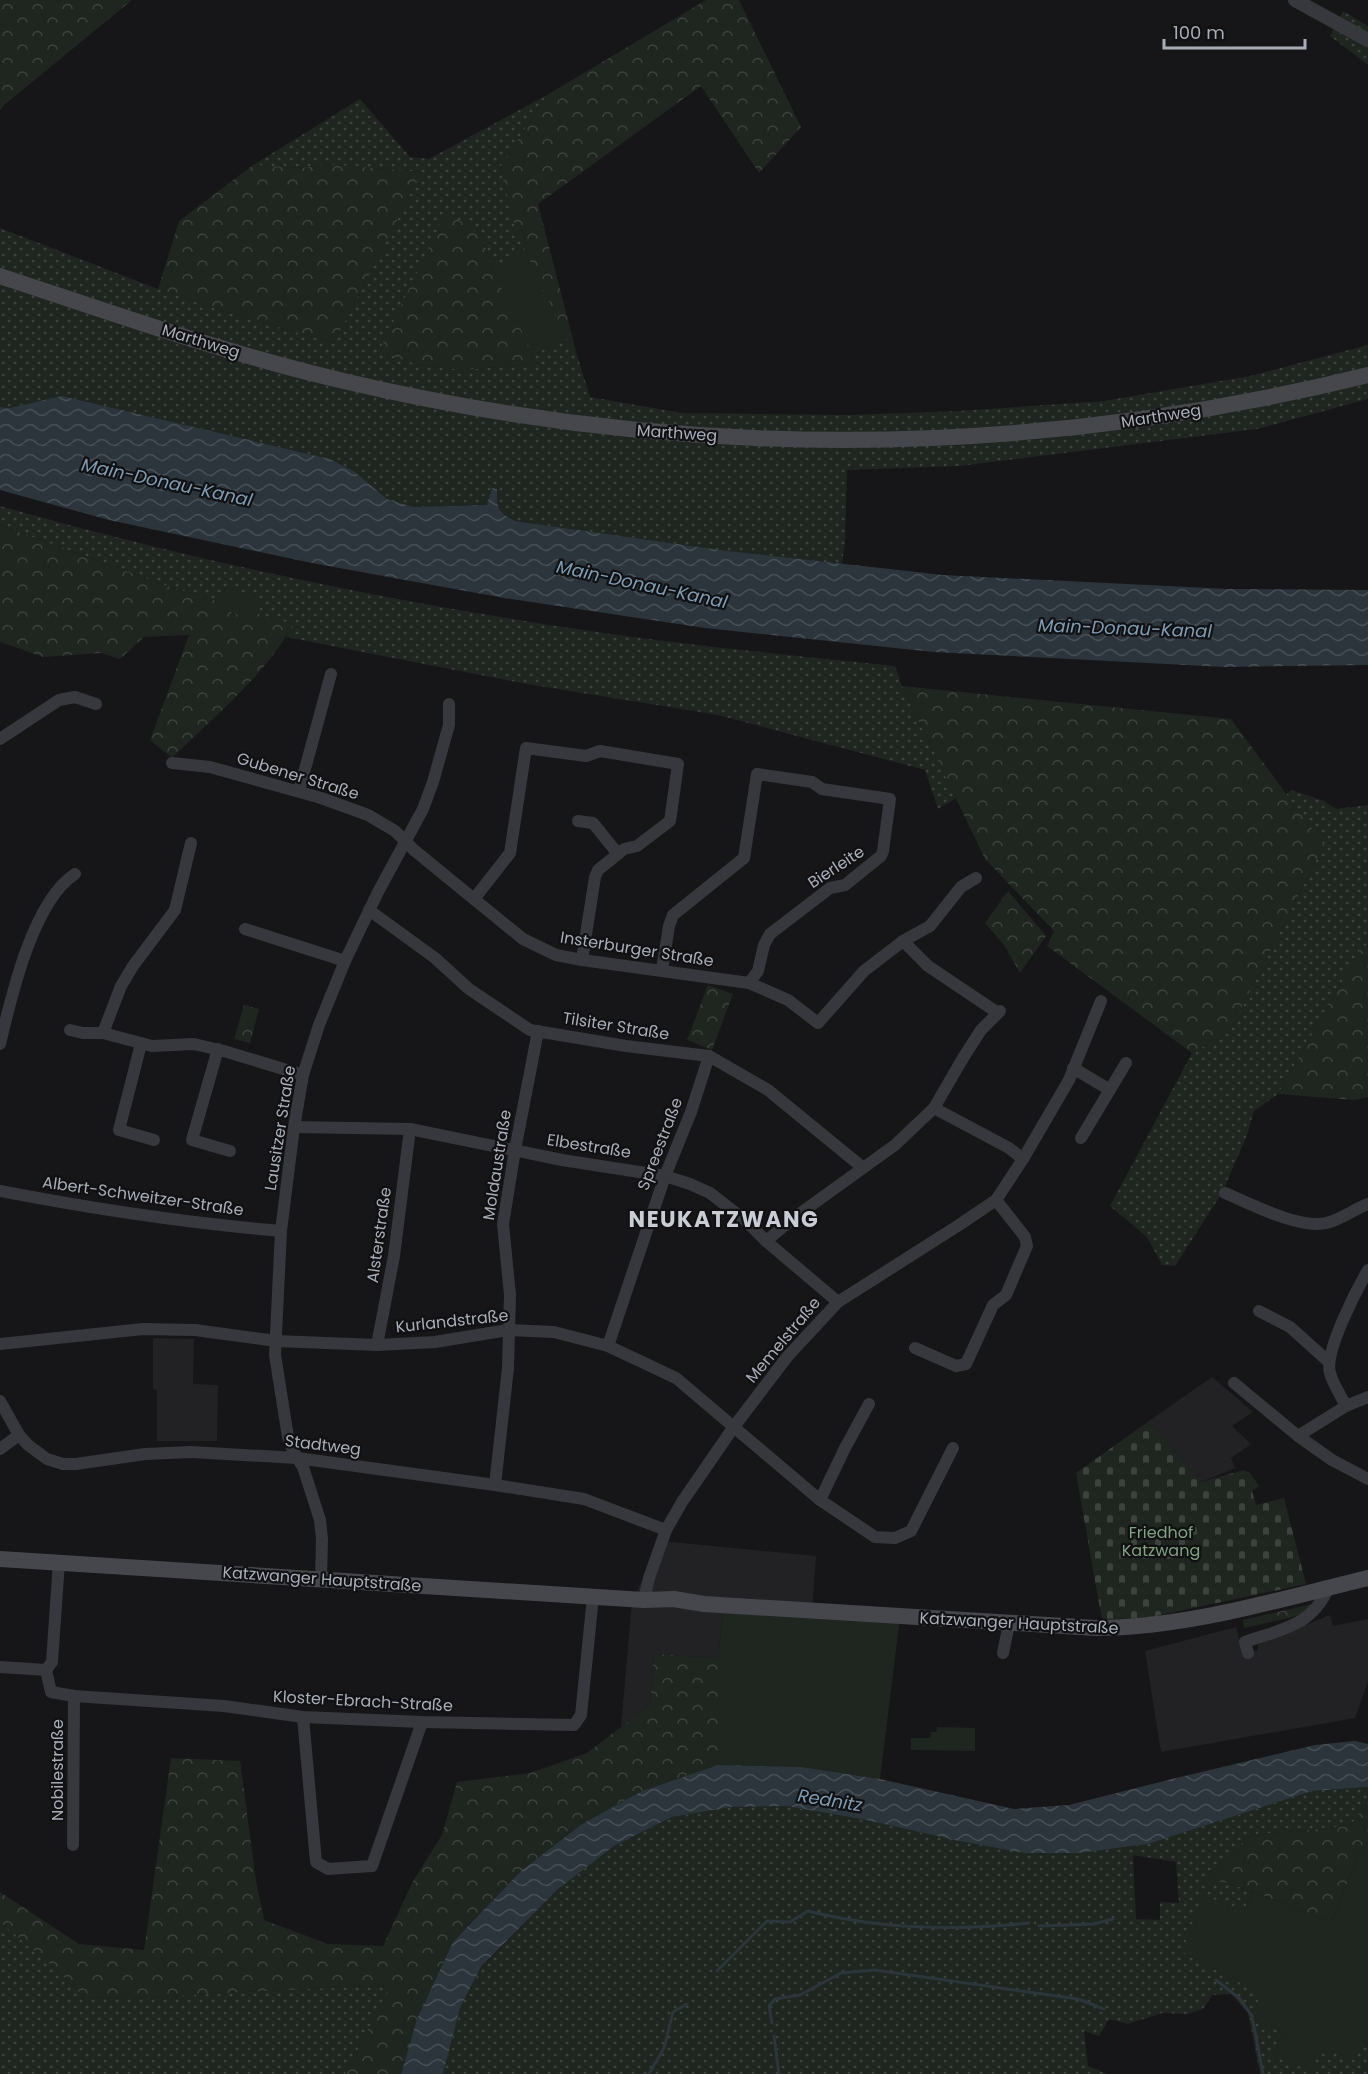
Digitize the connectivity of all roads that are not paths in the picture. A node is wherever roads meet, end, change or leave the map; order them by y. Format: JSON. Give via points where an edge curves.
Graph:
{"nodes":[{"id":1,"x":1295,"y":0,"type":"edge"},
{"id":2,"x":1368,"y":40,"type":"edge"},
{"id":3,"x":0,"y":276,"type":"edge"},
{"id":4,"x":1368,"y":375,"type":"edge"},
{"id":5,"x":331,"y":674,"type":"dead end"},
{"id":6,"x":96,"y":704,"type":"dead end"},
{"id":7,"x":449,"y":704,"type":"dead end"},
{"id":8,"x":0,"y":739,"type":"edge"},
{"id":9,"x":172,"y":763,"type":"dead end"},
{"id":10,"x":299,"y":791,"type":"junction"},
{"id":11,"x":578,"y":821,"type":"dead end"},
{"id":12,"x":405,"y":841,"type":"junction"},
{"id":13,"x":191,"y":843,"type":"dead end"},
{"id":14,"x":618,"y":854,"type":"junction"},
{"id":15,"x":75,"y":874,"type":"dead end"},
{"id":16,"x":976,"y":878,"type":"dead end"},
{"id":17,"x":474,"y":899,"type":"junction"},
{"id":18,"x":369,"y":910,"type":"junction"},
{"id":19,"x":245,"y":929,"type":"dead end"},
{"id":20,"x":903,"y":941,"type":"junction"},
{"id":21,"x":582,"y":960,"type":"junction"},
{"id":22,"x":345,"y":961,"type":"junction"},
{"id":23,"x":662,"y":970,"type":"junction"},
{"id":24,"x":749,"y":983,"type":"junction"},
{"id":25,"x":1101,"y":1001,"type":"dead end"},
{"id":26,"x":70,"y":1030,"type":"dead end"},
{"id":27,"x":538,"y":1031,"type":"junction"},
{"id":28,"x":103,"y":1033,"type":"junction"},
{"id":29,"x":0,"y":1044,"type":"edge"},
{"id":30,"x":141,"y":1044,"type":"junction"},
{"id":31,"x":218,"y":1049,"type":"junction"},
{"id":32,"x":709,"y":1056,"type":"junction"},
{"id":33,"x":1126,"y":1063,"type":"dead end"},
{"id":34,"x":1073,"y":1068,"type":"junction"},
{"id":35,"x":303,"y":1075,"type":"junction"},
{"id":36,"x":1110,"y":1090,"type":"junction"},
{"id":37,"x":934,"y":1108,"type":"junction"},
{"id":38,"x":294,"y":1127,"type":"junction"},
{"id":39,"x":410,"y":1129,"type":"junction"},
{"id":40,"x":1081,"y":1138,"type":"dead end"},
{"id":41,"x":154,"y":1140,"type":"dead end"},
{"id":42,"x":515,"y":1150,"type":"junction"},
{"id":43,"x":230,"y":1151,"type":"dead end"},
{"id":44,"x":1023,"y":1160,"type":"junction"},
{"id":45,"x":862,"y":1167,"type":"junction"},
{"id":46,"x":665,"y":1176,"type":"junction"},
{"id":47,"x":0,"y":1191,"type":"edge"},
{"id":48,"x":1225,"y":1193,"type":"dead end"},
{"id":49,"x":996,"y":1200,"type":"junction"},
{"id":50,"x":1368,"y":1204,"type":"edge"},
{"id":51,"x":281,"y":1231,"type":"junction"},
{"id":52,"x":766,"y":1241,"type":"junction"},
{"id":53,"x":1368,"y":1270,"type":"edge"},
{"id":54,"x":838,"y":1302,"type":"junction"},
{"id":55,"x":1259,"y":1311,"type":"dead end"},
{"id":56,"x":508,"y":1330,"type":"junction"},
{"id":57,"x":276,"y":1341,"type":"junction"},
{"id":58,"x":0,"y":1344,"type":"edge"},
{"id":59,"x":378,"y":1345,"type":"junction"},
{"id":60,"x":608,"y":1346,"type":"junction"},
{"id":61,"x":915,"y":1348,"type":"dead end"},
{"id":62,"x":1329,"y":1362,"type":"junction"},
{"id":63,"x":1234,"y":1383,"type":"dead end"},
{"id":64,"x":1368,"y":1397,"type":"edge"},
{"id":65,"x":0,"y":1401,"type":"edge"},
{"id":66,"x":869,"y":1404,"type":"dead end"},
{"id":67,"x":1346,"y":1406,"type":"junction"},
{"id":68,"x":733,"y":1428,"type":"junction"},
{"id":69,"x":19,"y":1435,"type":"junction"},
{"id":70,"x":1298,"y":1436,"type":"junction"},
{"id":71,"x":953,"y":1448,"type":"dead end"},
{"id":72,"x":0,"y":1449,"type":"edge"},
{"id":73,"x":297,"y":1458,"type":"junction"},
{"id":74,"x":1368,"y":1479,"type":"edge"},
{"id":75,"x":495,"y":1485,"type":"junction"},
{"id":76,"x":820,"y":1500,"type":"junction"},
{"id":77,"x":666,"y":1530,"type":"junction"},
{"id":78,"x":0,"y":1559,"type":"edge"},
{"id":79,"x":59,"y":1562,"type":"junction"},
{"id":80,"x":1368,"y":1578,"type":"edge"},
{"id":81,"x":321,"y":1579,"type":"junction"},
{"id":82,"x":1329,"y":1587,"type":"junction"},
{"id":83,"x":593,"y":1597,"type":"junction"},
{"id":84,"x":644,"y":1600,"type":"junction"},
{"id":85,"x":1009,"y":1624,"type":"junction"},
{"id":86,"x":1003,"y":1653,"type":"dead end"},
{"id":87,"x":1248,"y":1653,"type":"dead end"},
{"id":88,"x":0,"y":1667,"type":"edge"},
{"id":89,"x":46,"y":1670,"type":"junction"},
{"id":90,"x":74,"y":1696,"type":"junction"},
{"id":91,"x":303,"y":1717,"type":"junction"},
{"id":92,"x":422,"y":1722,"type":"junction"},
{"id":93,"x":73,"y":1845,"type":"dead end"}],
"edges":[{"from":1,"to":2,"type":"street"},
{"from":3,"to":4,"type":"main road","name":"Marthweg","via":[[228,350],[345,382],[484,410],[657,433],[832,441],[1028,433],[1202,411]]},
{"from":5,"to":10,"type":"street"},
{"from":6,"to":8,"type":"street","via":[[75,697],[59,700]]},
{"from":7,"to":12,"type":"street","name":"Lausitzer Straße","via":[[449,725],[434,782]]},
{"from":9,"to":10,"type":"street","name":"Gubener Straße","via":[[210,766]]},
{"from":10,"to":12,"type":"street","name":"Gubener Straße","via":[[361,812]]},
{"from":11,"to":14,"type":"street","via":[[593,823]]},
{"from":12,"to":17,"type":"street","name":"Insterburger Straße"},
{"from":12,"to":18,"type":"street","name":"Lausitzer Straße"},
{"from":13,"to":28,"type":"street","via":[[175,910],[121,986]]},
{"from":14,"to":17,"type":"street","via":[[637,846],[670,821],[678,764],[600,751],[586,756],[526,748],[510,853]]},
{"from":14,"to":21,"type":"street","via":[[595,877]]},
{"from":15,"to":29,"type":"street","via":[[54,892],[35,932]]},
{"from":16,"to":20,"type":"street","via":[[961,887],[930,926]]},
{"from":17,"to":21,"type":"street","name":"Insterburger Straße","via":[[523,939],[556,954]]},
{"from":18,"to":22,"type":"street","name":"Lausitzer Straße"},
{"from":18,"to":27,"type":"street","name":"Tilsiter Straße","via":[[435,958],[469,989],[530,1030]]},
{"from":19,"to":22,"type":"street"},
{"from":20,"to":24,"type":"street","name":"Insterburger Straße","via":[[864,972],[818,1023],[788,1000]]},
{"from":20,"to":37,"type":"street","via":[[928,966],[999,1012],[981,1030]]},
{"from":21,"to":23,"type":"street","name":"Insterburger Straße"},
{"from":22,"to":35,"type":"street","name":"Lausitzer Straße"},
{"from":23,"to":24,"type":"street","name":"Insterburger Straße"},
{"from":23,"to":24,"type":"street","name":"Bierleite","via":[[674,915],[744,858],[757,774],[890,800],[883,850],[876,862],[845,885],[830,888],[770,934],[758,971]]},
{"from":25,"to":34,"type":"street","name":"Memelstraße"},
{"from":26,"to":28,"type":"street"},
{"from":27,"to":32,"type":"street","name":"Tilsiter Straße"},
{"from":27,"to":42,"type":"street","name":"Moldaustraße"},
{"from":28,"to":30,"type":"street"},
{"from":30,"to":31,"type":"street","via":[[194,1044]]},
{"from":30,"to":41,"type":"street","via":[[119,1130]]},
{"from":31,"to":35,"type":"street"},
{"from":31,"to":43,"type":"street","via":[[192,1140]]},
{"from":32,"to":45,"type":"street","name":"Tilsiter Straße","via":[[768,1090]]},
{"from":32,"to":46,"type":"street","name":"Spreestraße"},
{"from":33,"to":36,"type":"street"},
{"from":34,"to":36,"type":"street"},
{"from":34,"to":44,"type":"street","name":"Memelstraße"},
{"from":35,"to":38,"type":"street","name":"Lausitzer Straße"},
{"from":36,"to":40,"type":"street"},
{"from":37,"to":44,"type":"street","via":[[1010,1148]]},
{"from":37,"to":45,"type":"street","via":[[896,1144]]},
{"from":38,"to":39,"type":"street","name":"Elbestraße"},
{"from":38,"to":51,"type":"street","name":"Lausitzer Straße"},
{"from":39,"to":42,"type":"street","name":"Elbestraße"},
{"from":39,"to":59,"type":"street","name":"Alsterstraße"},
{"from":42,"to":46,"type":"street","name":"Elbestraße"},
{"from":42,"to":56,"type":"street","name":"Moldaustraße","via":[[503,1224],[510,1295]]},
{"from":44,"to":49,"type":"street","name":"Memelstraße"},
{"from":45,"to":52,"type":"street"},
{"from":46,"to":52,"type":"street","name":"Elbestraße","via":[[710,1193]]},
{"from":46,"to":60,"type":"street","name":"Spreestraße"},
{"from":47,"to":51,"type":"street","name":"Albert-Schweitzer-Straße","via":[[137,1215]]},
{"from":48,"to":50,"type":"street","via":[[1312,1225],[1328,1223]]},
{"from":49,"to":54,"type":"street","name":"Memelstraße"},
{"from":49,"to":61,"type":"street","via":[[1025,1237],[1027,1246],[1006,1295],[993,1305],[966,1364],[956,1366]]},
{"from":51,"to":57,"type":"street","name":"Lausitzer Straße"},
{"from":52,"to":54,"type":"street","name":"Elbestraße"},
{"from":53,"to":62,"type":"street","via":[[1350,1302]]},
{"from":54,"to":68,"type":"street","name":"Memelstraße","via":[[787,1357]]},
{"from":55,"to":62,"type":"street","via":[[1290,1327]]},
{"from":56,"to":59,"type":"street","name":"Kurlandstraße","via":[[435,1342]]},
{"from":56,"to":60,"type":"street","name":"Kurlandstraße","via":[[555,1332]]},
{"from":56,"to":75,"type":"street","name":"Moldaustraße"},
{"from":57,"to":58,"type":"street","name":"Kurlandstraße","via":[[168,1329]]},
{"from":57,"to":59,"type":"street","name":"Kurlandstraße"},
{"from":57,"to":73,"type":"street","name":"Lausitzer Straße","via":[[283,1416]]},
{"from":60,"to":68,"type":"street","name":"Kurlandstraße","via":[[676,1378]]},
{"from":62,"to":67,"type":"street","via":[[1330,1373]]},
{"from":63,"to":70,"type":"street"},
{"from":64,"to":67,"type":"street"},
{"from":65,"to":69,"type":"street","name":"Stadtweg"},
{"from":66,"to":76,"type":"street"},
{"from":67,"to":70,"type":"street"},
{"from":68,"to":76,"type":"street","name":"Kurlandstraße"},
{"from":68,"to":77,"type":"street","name":"Memelstraße"},
{"from":69,"to":72,"type":"street"},
{"from":69,"to":73,"type":"street","name":"Stadtweg","via":[[36,1452],[63,1464],[191,1452]]},
{"from":70,"to":74,"type":"street"},
{"from":71,"to":76,"type":"street","name":"Kurlandstraße","via":[[911,1531],[895,1538],[875,1537]]},
{"from":73,"to":75,"type":"street","name":"Stadtweg"},
{"from":73,"to":81,"type":"street","name":"Lausitzer Straße","via":[[320,1520]]},
{"from":75,"to":77,"type":"street","name":"Stadtweg","via":[[584,1499]]},
{"from":77,"to":84,"type":"street","name":"Memelstraße"},
{"from":78,"to":79,"type":"main road","name":"Katzwanger Hauptstraße"},
{"from":79,"to":81,"type":"main road","name":"Katzwanger Hauptstraße"},
{"from":79,"to":89,"type":"street","via":[[52,1662]]},
{"from":80,"to":82,"type":"main road","name":"Katzwanger Hauptstraße"},
{"from":81,"to":83,"type":"main road","name":"Katzwanger Hauptstraße"},
{"from":82,"to":85,"type":"main road","name":"Katzwanger Hauptstraße","via":[[1149,1626]]},
{"from":82,"to":87,"type":"street","via":[[1308,1618],[1245,1642]]},
{"from":83,"to":84,"type":"main road","name":"Katzwanger Hauptstraße"},
{"from":83,"to":92,"type":"street","name":"Kloster-Ebrach-Straße","via":[[581,1715],[574,1725]]},
{"from":84,"to":85,"type":"main road","name":"Katzwanger Hauptstraße","via":[[674,1607],[704,1604]]},
{"from":85,"to":86,"type":"street"},
{"from":88,"to":89,"type":"street"},
{"from":89,"to":90,"type":"street","name":"Kloster-Ebrach-Straße","via":[[51,1692]]},
{"from":90,"to":91,"type":"street","name":"Kloster-Ebrach-Straße","via":[[225,1706]]},
{"from":90,"to":93,"type":"street","name":"Nobilestraße"},
{"from":91,"to":92,"type":"street","name":"Kloster-Ebrach-Straße"},
{"from":91,"to":92,"type":"street","via":[[316,1862],[328,1869],[372,1866]]}]}
